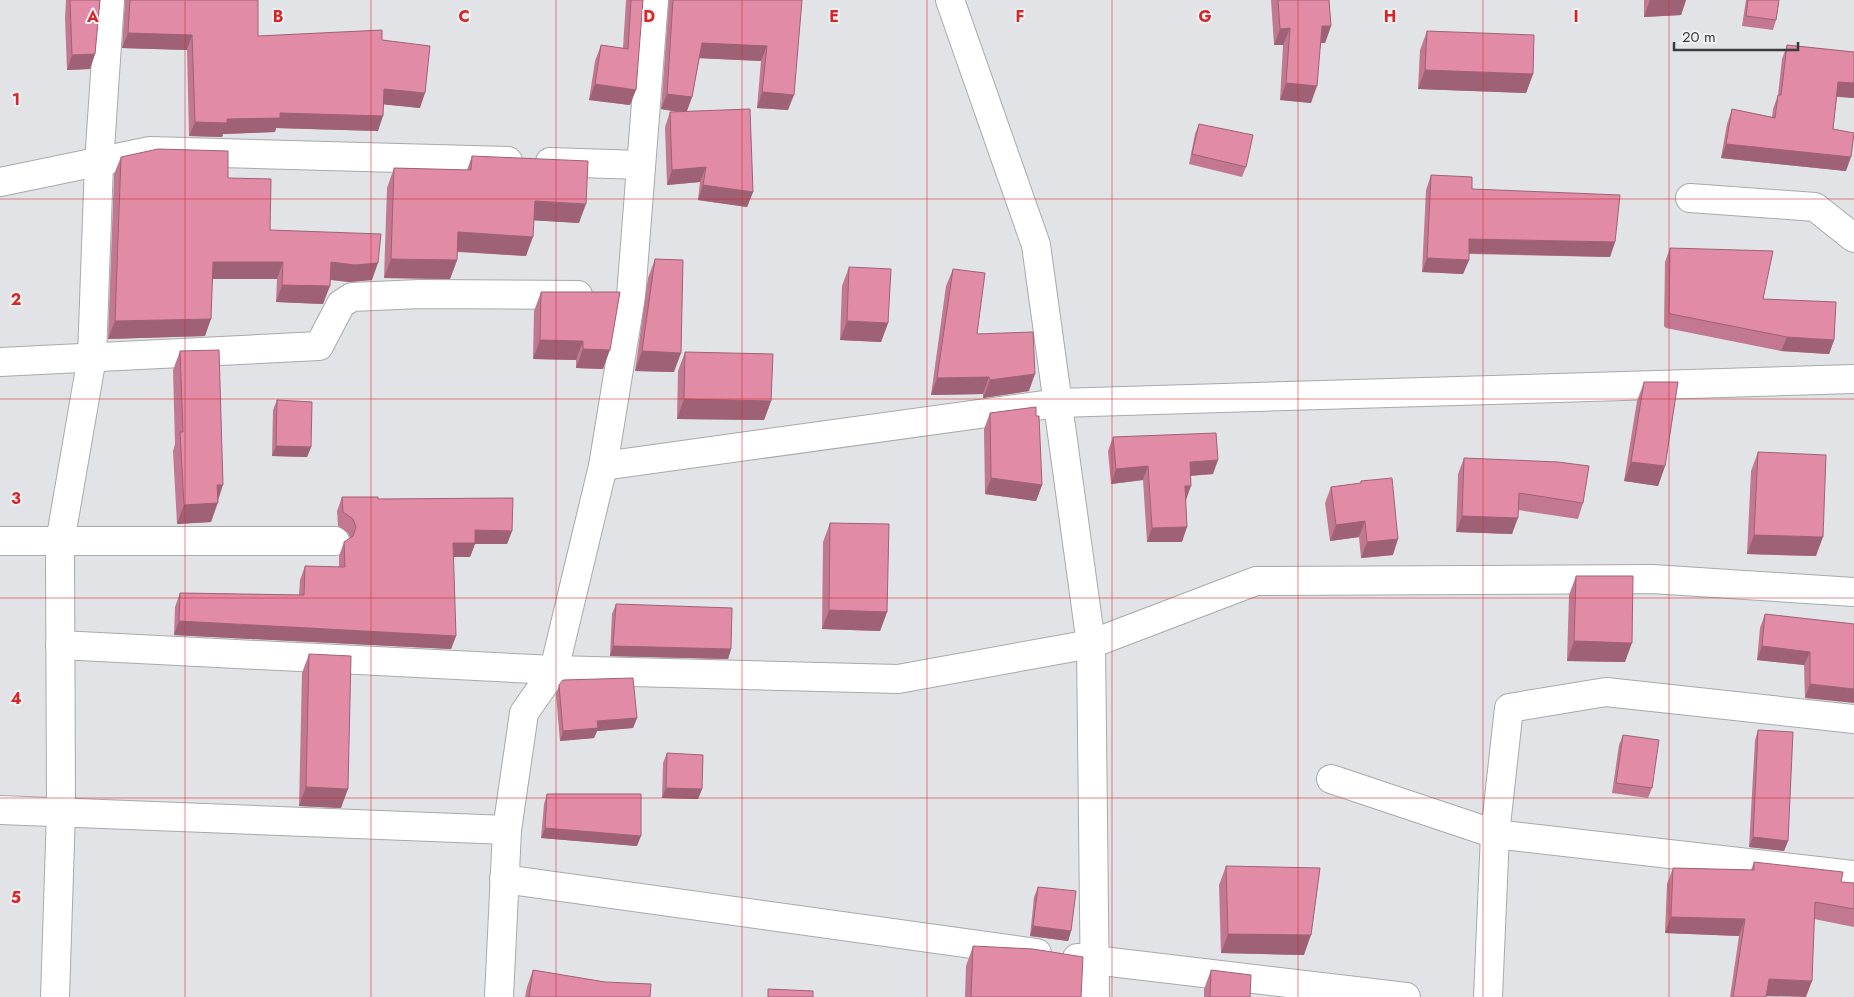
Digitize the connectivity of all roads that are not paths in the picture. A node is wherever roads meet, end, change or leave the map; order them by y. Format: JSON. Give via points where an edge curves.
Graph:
{"nodes":[{"id":1,"x":110,"y":0,"type":"edge"},
{"id":2,"x":654,"y":0,"type":"edge"},
{"id":3,"x":950,"y":0,"type":"edge"},
{"id":4,"x":98,"y":163,"type":"junction"},
{"id":5,"x":641,"y":165,"type":"junction"},
{"id":6,"x":0,"y":182,"type":"edge"},
{"id":7,"x":1690,"y":198,"type":"dead end"},
{"id":8,"x":1854,"y":238,"type":"edge"},
{"id":9,"x":631,"y":296,"type":"junction"},
{"id":10,"x":92,"y":357,"type":"junction"},
{"id":11,"x":0,"y":362,"type":"edge"},
{"id":12,"x":1854,"y":379,"type":"edge"},
{"id":13,"x":1058,"y":403,"type":"junction"},
{"id":14,"x":603,"y":466,"type":"junction"},
{"id":15,"x":0,"y":540,"type":"edge"},
{"id":16,"x":335,"y":541,"type":"dead end"},
{"id":17,"x":60,"y":542,"type":"junction"},
{"id":18,"x":1854,"y":592,"type":"edge"},
{"id":19,"x":1091,"y":644,"type":"junction"},
{"id":20,"x":60,"y":645,"type":"junction"},
{"id":21,"x":554,"y":670,"type":"junction"},
{"id":22,"x":1854,"y":718,"type":"edge"},
{"id":23,"x":1331,"y":779,"type":"dead end"},
{"id":24,"x":0,"y":810,"type":"edge"},
{"id":25,"x":61,"y":812,"type":"junction"},
{"id":26,"x":507,"y":830,"type":"junction"},
{"id":27,"x":1495,"y":834,"type":"junction"},
{"id":28,"x":1854,"y":875,"type":"edge"},
{"id":29,"x":504,"y":879,"type":"junction"},
{"id":30,"x":1095,"y":961,"type":"junction"},
{"id":31,"x":55,"y":997,"type":"edge"},
{"id":32,"x":499,"y":997,"type":"edge"},
{"id":33,"x":1095,"y":997,"type":"edge"},
{"id":34,"x":1406,"y":997,"type":"edge"},
{"id":35,"x":1488,"y":997,"type":"edge"}],
"edges":[{"from":1,"to":4,"type":"street"},
{"from":2,"to":5,"type":"street"},
{"from":3,"to":13,"type":"street","via":[[1036,245]]},
{"from":4,"to":5,"type":"street","via":[[150,151]]},
{"from":4,"to":6,"type":"street"},
{"from":4,"to":10,"type":"street"},
{"from":5,"to":9,"type":"street"},
{"from":7,"to":8,"type":"street","via":[[1816,207]]},
{"from":9,"to":10,"type":"street","via":[[420,294],[352,297],[341,304],[319,346]]},
{"from":9,"to":14,"type":"street"},
{"from":10,"to":11,"type":"street"},
{"from":10,"to":17,"type":"street"},
{"from":12,"to":13,"type":"street"},
{"from":13,"to":14,"type":"street"},
{"from":13,"to":19,"type":"street"},
{"from":14,"to":21,"type":"street"},
{"from":15,"to":17,"type":"street"},
{"from":16,"to":17,"type":"street"},
{"from":17,"to":20,"type":"street"},
{"from":18,"to":19,"type":"street","via":[[1652,579],[1256,581]]},
{"from":19,"to":21,"type":"street","via":[[898,679]]},
{"from":19,"to":30,"type":"street"},
{"from":20,"to":21,"type":"street"},
{"from":20,"to":25,"type":"street"},
{"from":21,"to":26,"type":"street","via":[[524,713]]},
{"from":22,"to":27,"type":"street","via":[[1606,692],[1510,708]]},
{"from":23,"to":27,"type":"street"},
{"from":24,"to":25,"type":"street"},
{"from":25,"to":26,"type":"street"},
{"from":25,"to":31,"type":"street"},
{"from":26,"to":29,"type":"street"},
{"from":27,"to":28,"type":"street"},
{"from":27,"to":35,"type":"street"},
{"from":29,"to":30,"type":"street"},
{"from":29,"to":32,"type":"street"},
{"from":30,"to":33,"type":"street"},
{"from":30,"to":34,"type":"street"}]}
